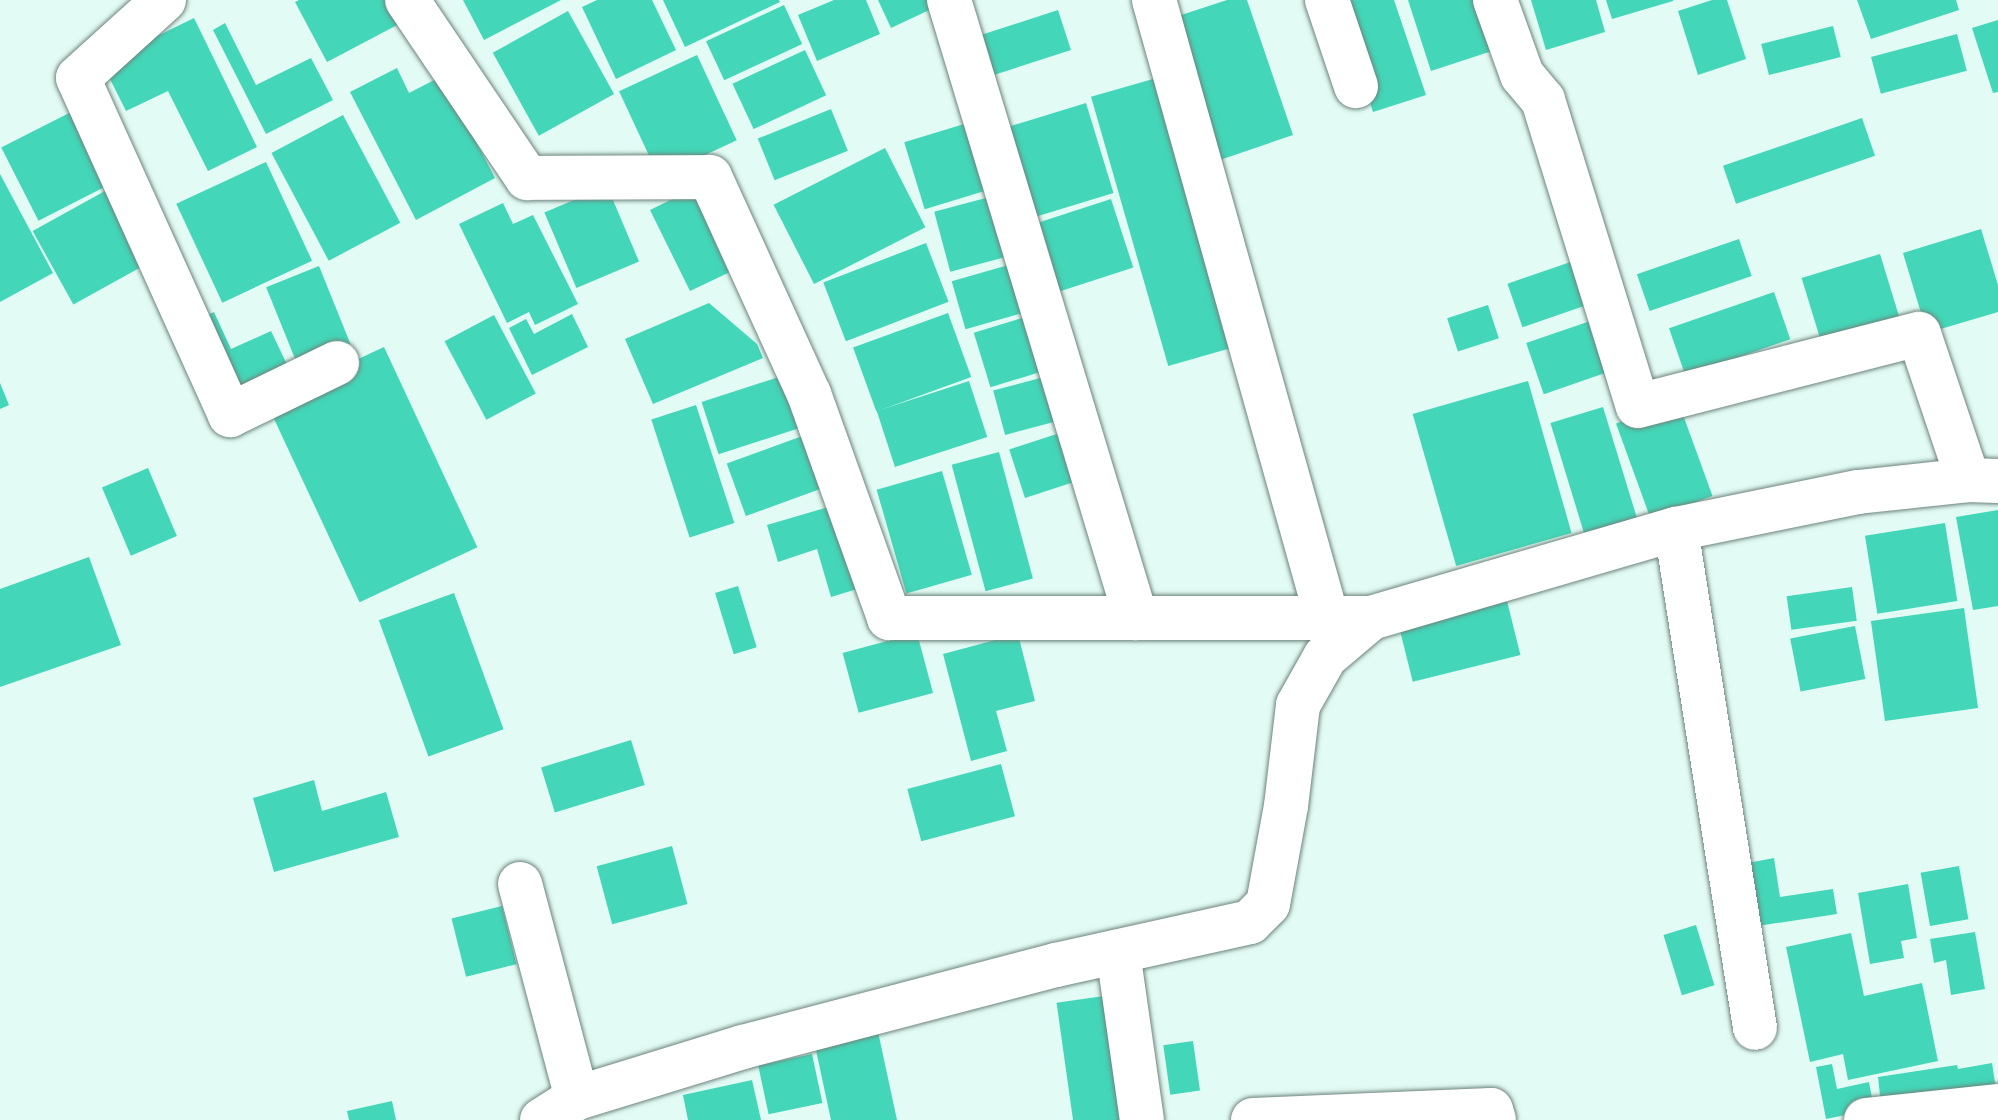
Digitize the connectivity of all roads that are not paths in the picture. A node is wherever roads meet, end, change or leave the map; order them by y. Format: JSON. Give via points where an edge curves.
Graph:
{"nodes":[{"id":1,"x":164,"y":0,"type":"edge"},
{"id":2,"x":407,"y":0,"type":"edge"},
{"id":3,"x":949,"y":0,"type":"edge"},
{"id":4,"x":1154,"y":0,"type":"edge"},
{"id":5,"x":1327,"y":0,"type":"edge"},
{"id":6,"x":1495,"y":0,"type":"edge"},
{"id":7,"x":1356,"y":86,"type":"dead end"},
{"id":8,"x":337,"y":363,"type":"dead end"},
{"id":9,"x":1983,"y":480,"type":"edge"},
{"id":10,"x":1676,"y":529,"type":"junction"},
{"id":11,"x":1136,"y":618,"type":"junction"},
{"id":12,"x":1327,"y":618,"type":"junction"},
{"id":13,"x":1371,"y":618,"type":"junction"},
{"id":14,"x":520,"y":884,"type":"dead end"},
{"id":15,"x":1118,"y":952,"type":"junction"},
{"id":16,"x":1755,"y":1028,"type":"dead end"},
{"id":17,"x":1998,"y":1106,"type":"edge"},
{"id":18,"x":560,"y":1109,"type":"edge"},
{"id":19,"x":1142,"y":1120,"type":"edge"},
{"id":20,"x":1253,"y":1120,"type":"edge"},
{"id":21,"x":1494,"y":1120,"type":"edge"},
{"id":22,"x":1866,"y":1120,"type":"edge"}],
"edges":[{"from":1,"to":8,"type":"street","via":[[78,78],[230,415]]},
{"from":2,"to":11,"type":"street","via":[[527,178],[710,177],[809,394],[889,618]]},
{"from":3,"to":11,"type":"street"},
{"from":4,"to":12,"type":"street"},
{"from":5,"to":7,"type":"street"},
{"from":6,"to":9,"type":"street","via":[[1522,75],[1543,100],[1638,406],[1919,334]]},
{"from":9,"to":10,"type":"street","via":[[1858,492]]},
{"from":10,"to":13,"type":"street"},
{"from":10,"to":16,"type":"street"},
{"from":11,"to":12,"type":"street"},
{"from":12,"to":13,"type":"street"},
{"from":13,"to":15,"type":"street","via":[[1325,657],[1298,705],[1268,904],[1250,922]]},
{"from":14,"to":18,"type":"street"},
{"from":15,"to":18,"type":"street","via":[[743,1047]]},
{"from":15,"to":19,"type":"street"},
{"from":17,"to":22,"type":"street"},
{"from":20,"to":21,"type":"street","via":[[1491,1110]]}]}
